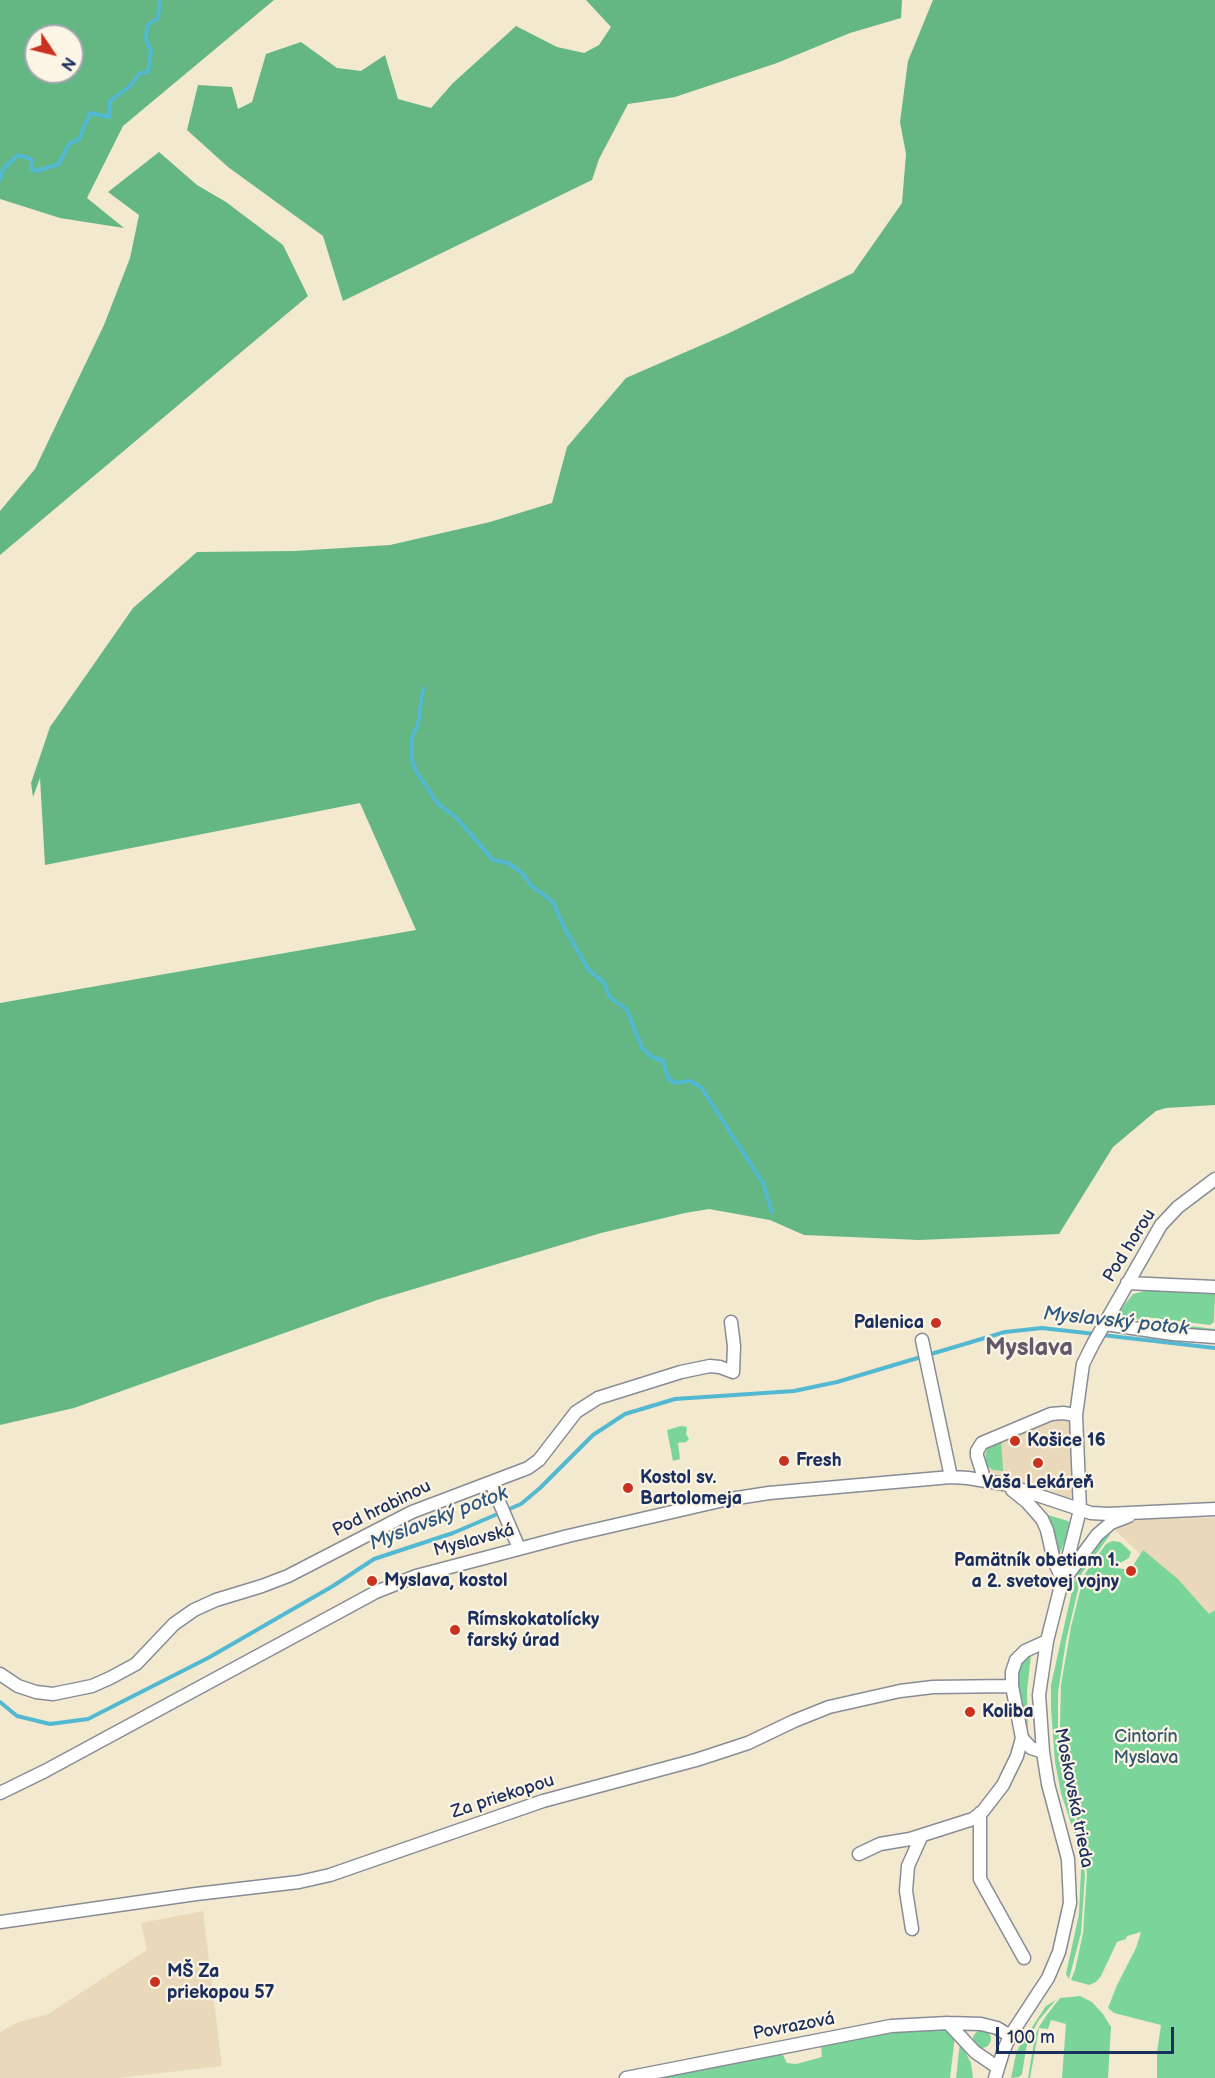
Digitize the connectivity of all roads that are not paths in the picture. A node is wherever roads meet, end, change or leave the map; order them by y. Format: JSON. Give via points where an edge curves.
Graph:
{"nodes":[{"id":1,"x":1215,"y":1179,"type":"edge"},
{"id":2,"x":1127,"y":1283,"type":"junction"},
{"id":3,"x":1215,"y":1287,"type":"edge"},
{"id":4,"x":731,"y":1322,"type":"dead end"},
{"id":5,"x":1103,"y":1326,"type":"junction"},
{"id":6,"x":1215,"y":1337,"type":"edge"},
{"id":7,"x":922,"y":1340,"type":"dead end"},
{"id":8,"x":1076,"y":1416,"type":"junction"},
{"id":9,"x":951,"y":1477,"type":"junction"},
{"id":10,"x":985,"y":1480,"type":"junction"},
{"id":11,"x":491,"y":1483,"type":"junction"},
{"id":12,"x":1004,"y":1484,"type":"junction"},
{"id":13,"x":1215,"y":1509,"type":"edge"},
{"id":14,"x":1080,"y":1510,"type":"junction"},
{"id":15,"x":1142,"y":1511,"type":"junction"},
{"id":16,"x":519,"y":1548,"type":"junction"},
{"id":17,"x":1063,"y":1581,"type":"junction"},
{"id":18,"x":1047,"y":1641,"type":"junction"},
{"id":19,"x":0,"y":1674,"type":"edge"},
{"id":20,"x":1012,"y":1686,"type":"junction"},
{"id":21,"x":1022,"y":1738,"type":"junction"},
{"id":22,"x":1043,"y":1752,"type":"junction"},
{"id":23,"x":0,"y":1793,"type":"edge"},
{"id":24,"x":980,"y":1813,"type":"junction"},
{"id":25,"x":922,"y":1836,"type":"junction"},
{"id":26,"x":859,"y":1854,"type":"dead end"},
{"id":27,"x":0,"y":1922,"type":"edge"},
{"id":28,"x":912,"y":1929,"type":"dead end"},
{"id":29,"x":1024,"y":1958,"type":"dead end"},
{"id":30,"x":948,"y":2023,"type":"junction"},
{"id":31,"x":1010,"y":2036,"type":"junction"},
{"id":32,"x":996,"y":2073,"type":"edge"},
{"id":33,"x":626,"y":2078,"type":"edge"}],
"edges":[{"from":1,"to":2,"type":"street","name":"Pod horou","via":[[1170,1214]]},
{"from":2,"to":3,"type":"street"},
{"from":2,"to":5,"type":"street","name":"Pod horou"},
{"from":4,"to":11,"type":"street","name":"Pod hrabinou","via":[[733,1372],[710,1365],[598,1398],[576,1412],[534,1465]]},
{"from":5,"to":6,"type":"street"},
{"from":5,"to":8,"type":"street","name":"Pod horou","via":[[1083,1364]]},
{"from":7,"to":9,"type":"street"},
{"from":8,"to":10,"type":"street","via":[[1051,1414],[982,1443],[977,1451]]},
{"from":8,"to":14,"type":"street","name":"Pod horou"},
{"from":9,"to":10,"type":"street","name":"Myslavská"},
{"from":9,"to":16,"type":"street","name":"Myslavská","via":[[724,1500]]},
{"from":10,"to":12,"type":"street","name":"Myslavská"},
{"from":11,"to":16,"type":"street"},
{"from":11,"to":19,"type":"street","name":"Pod hrabinou","via":[[412,1512],[288,1576],[194,1610],[174,1624],[136,1664],[92,1686],[53,1694],[36,1692]]},
{"from":12,"to":14,"type":"street","name":"Myslavská"},
{"from":12,"to":17,"type":"street","name":"Myslavská","via":[[1042,1519]]},
{"from":13,"to":15,"type":"street","name":"Myslavská"},
{"from":14,"to":15,"type":"street","name":"Myslavská","via":[[1108,1514]]},
{"from":14,"to":17,"type":"street","name":"Moskovská trieda"},
{"from":15,"to":17,"type":"street","name":"Moskovská trieda","via":[[1111,1523],[1097,1535]]},
{"from":16,"to":23,"type":"street","name":"Myslavská","via":[[416,1576],[376,1592]]},
{"from":17,"to":18,"type":"street","name":"Moskovská trieda"},
{"from":18,"to":20,"type":"street","via":[[1020,1655],[1014,1665]]},
{"from":18,"to":22,"type":"street","name":"Moskovská trieda","via":[[1039,1695]]},
{"from":20,"to":21,"type":"street"},
{"from":20,"to":27,"type":"street","name":"Za priekopou","via":[[933,1687],[829,1707],[748,1743],[543,1801],[330,1875]]},
{"from":21,"to":22,"type":"street","via":[[1031,1748]]},
{"from":21,"to":24,"type":"street","via":[[1003,1785]]},
{"from":22,"to":31,"type":"street","name":"Moskovská trieda","via":[[1068,1859],[1070,1903],[1059,1952],[1048,1978]]},
{"from":24,"to":25,"type":"street"},
{"from":24,"to":29,"type":"street","via":[[980,1879]]},
{"from":25,"to":26,"type":"street","via":[[880,1844]]},
{"from":25,"to":28,"type":"street","via":[[908,1866],[906,1892]]},
{"from":30,"to":31,"type":"street","name":"Povrazová","via":[[989,2025]]},
{"from":30,"to":32,"type":"street"},
{"from":30,"to":33,"type":"street","name":"Povrazová","via":[[891,2026]]},
{"from":31,"to":32,"type":"street","name":"Moskovská trieda"}]}
